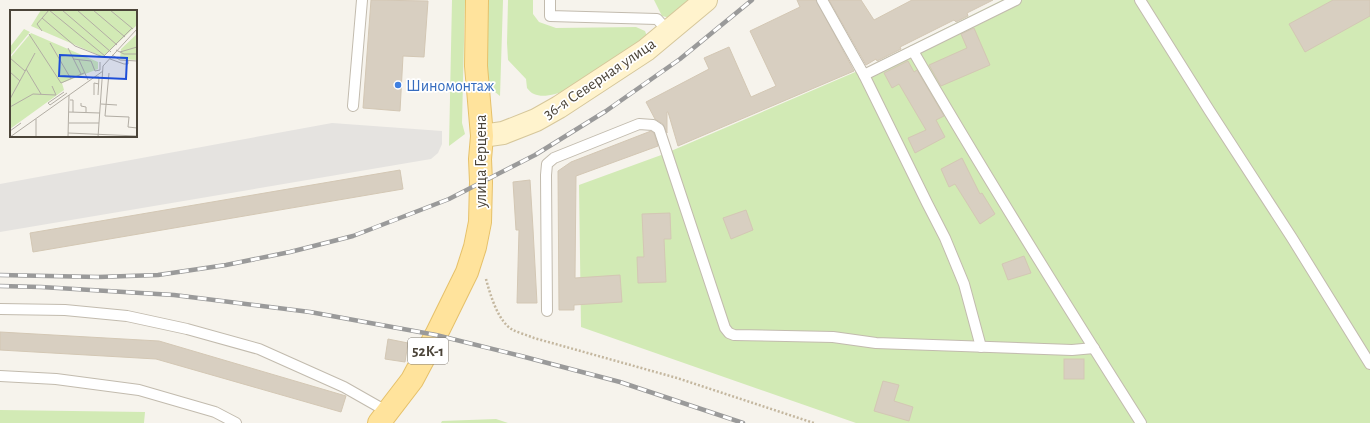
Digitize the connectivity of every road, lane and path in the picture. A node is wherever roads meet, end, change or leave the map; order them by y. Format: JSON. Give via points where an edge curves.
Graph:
{"nodes":[{"id":1,"x":362,"y":0,"type":"edge"},
{"id":2,"x":477,"y":0,"type":"edge"},
{"id":3,"x":550,"y":0,"type":"edge"},
{"id":4,"x":706,"y":0,"type":"edge"},
{"id":5,"x":822,"y":0,"type":"edge"},
{"id":6,"x":1016,"y":0,"type":"edge"},
{"id":7,"x":1140,"y":0,"type":"edge"},
{"id":8,"x":668,"y":31,"type":"junction"},
{"id":9,"x":914,"y":51,"type":"junction"},
{"id":10,"x":864,"y":75,"type":"junction"},
{"id":11,"x":353,"y":106,"type":"dead end"},
{"id":12,"x":482,"y":136,"type":"junction"},
{"id":13,"x":469,"y":266,"type":"junction"},
{"id":14,"x":0,"y":309,"type":"edge"},
{"id":15,"x":547,"y":311,"type":"dead end"},
{"id":16,"x":981,"y":347,"type":"junction"},
{"id":17,"x":1094,"y":348,"type":"junction"},
{"id":18,"x":1370,"y":364,"type":"edge"},
{"id":19,"x":0,"y":376,"type":"edge"},
{"id":20,"x":383,"y":418,"type":"edge"},
{"id":21,"x":236,"y":423,"type":"edge"},
{"id":22,"x":814,"y":423,"type":"edge"},
{"id":23,"x":1142,"y":423,"type":"edge"}],
"edges":[{"from":1,"to":11,"type":"lane"},
{"from":2,"to":12,"type":"main road","name":"улица Герцена","via":[[476,66]]},
{"from":3,"to":8,"type":"lane","via":[[550,16],[657,19]]},
{"from":4,"to":8,"type":"main road","name":"36-я Северная улица"},
{"from":5,"to":10,"type":"lane"},
{"from":6,"to":9,"type":"lane"},
{"from":7,"to":18,"type":"lane"},
{"from":8,"to":12,"type":"main road","name":"36-я Северная улица","via":[[640,54],[547,114],[503,133]]},
{"from":9,"to":10,"type":"lane"},
{"from":9,"to":17,"type":"lane","via":[[957,127]]},
{"from":10,"to":16,"type":"lane","via":[[945,238],[964,284]]},
{"from":12,"to":13,"type":"main road","name":"улица Герцена","via":[[480,222]]},
{"from":13,"to":20,"type":"main road","number":"52К-1","via":[[412,380]]},
{"from":13,"to":22,"type":"path","via":[[485,274],[490,296],[503,321],[512,330],[677,378]]},
{"from":14,"to":20,"type":"lane","via":[[65,310],[127,316],[259,349],[344,387]]},
{"from":15,"to":16,"type":"lane","via":[[547,164],[554,158],[639,124],[653,125],[659,130],[725,328],[729,333]]},
{"from":16,"to":17,"type":"lane","via":[[1072,350]]},
{"from":17,"to":23,"type":"lane"},
{"from":19,"to":21,"type":"lane","via":[[56,379],[139,390],[215,412]]}]}
